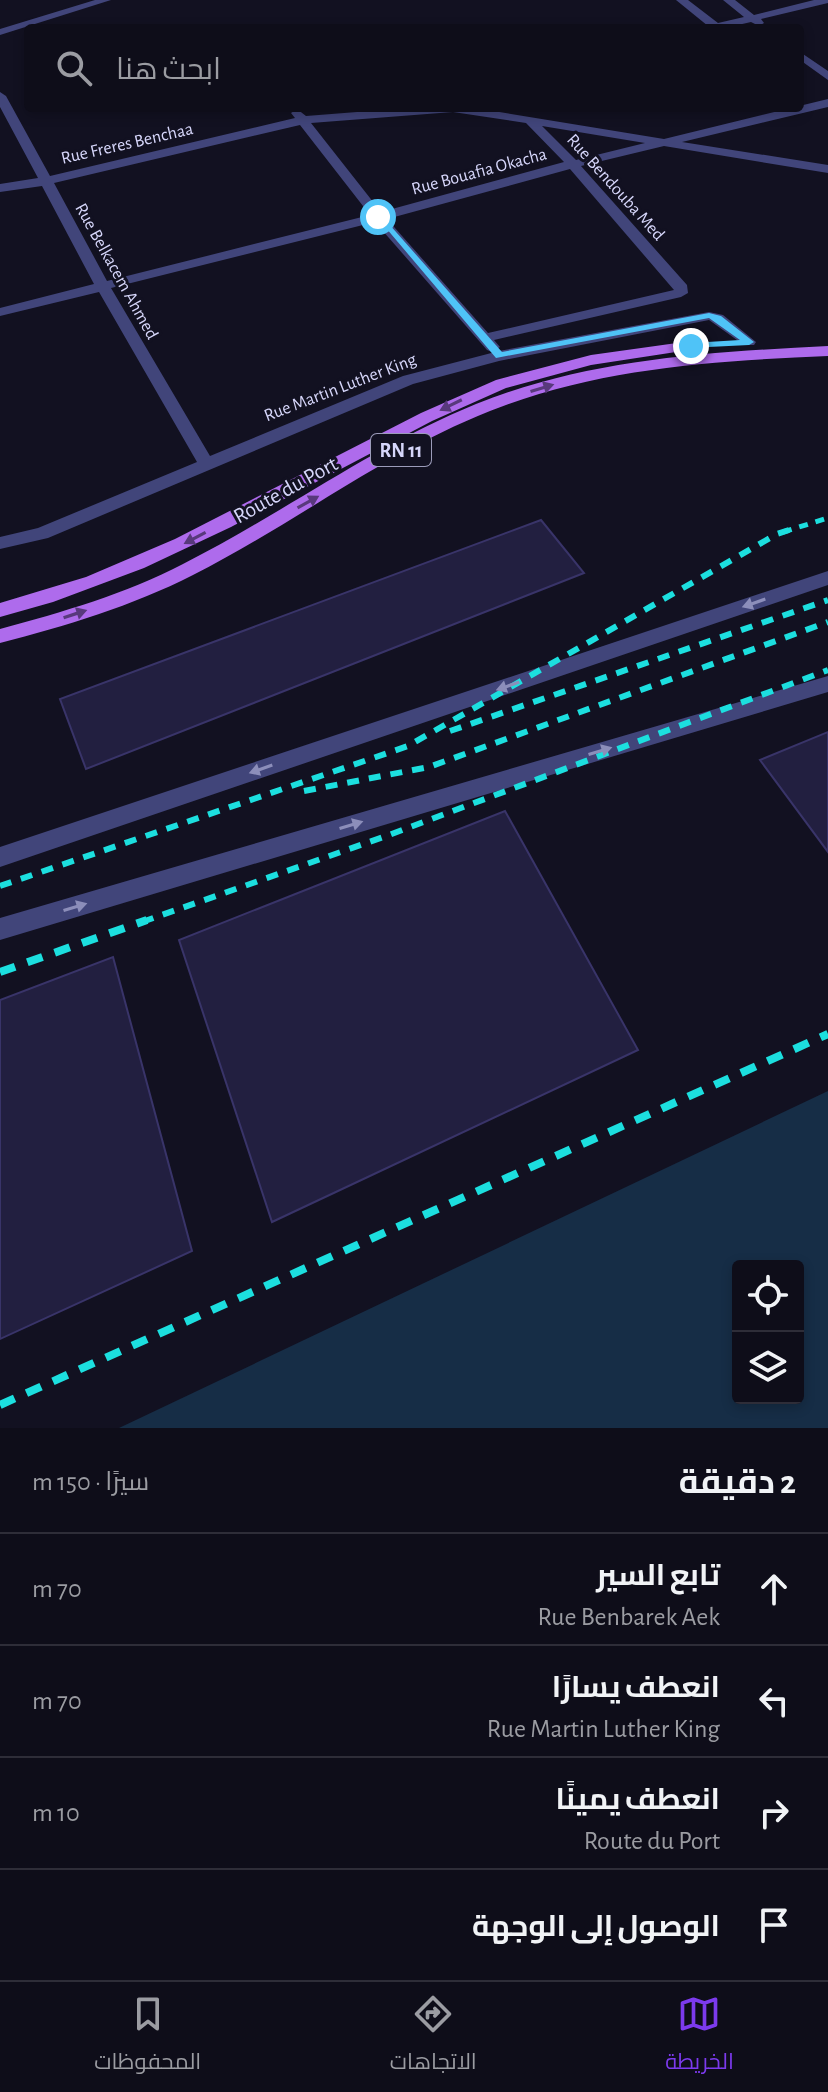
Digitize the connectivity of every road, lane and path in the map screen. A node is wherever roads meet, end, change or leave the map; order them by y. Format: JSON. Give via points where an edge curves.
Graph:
{"nodes":[{"id":1,"x":106,"y":0,"type":"edge"},
{"id":2,"x":681,"y":0,"type":"edge"},
{"id":3,"x":728,"y":0,"type":"edge"},
{"id":4,"x":827,"y":0,"type":"edge"},
{"id":5,"x":753,"y":18,"type":"junction"},
{"id":6,"x":26,"y":24,"type":"edge"},
{"id":7,"x":711,"y":24,"type":"edge"},
{"id":8,"x":731,"y":24,"type":"edge"},
{"id":9,"x":760,"y":24,"type":"edge"},
{"id":10,"x":804,"y":58,"type":"edge"},
{"id":11,"x":828,"y":77,"type":"edge"},
{"id":12,"x":804,"y":94,"type":"edge"},
{"id":13,"x":0,"y":96,"type":"edge"},
{"id":14,"x":825,"y":107,"type":"edge"},
{"id":15,"x":350,"y":112,"type":"edge"},
{"id":16,"x":479,"y":112,"type":"edge"},
{"id":17,"x":523,"y":112,"type":"edge"},
{"id":18,"x":803,"y":112,"type":"edge"},
{"id":19,"x":804,"y":112,"type":"edge"},
{"id":20,"x":298,"y":114,"type":"edge"},
{"id":21,"x":530,"y":120,"type":"junction"},
{"id":22,"x":668,"y":143,"type":"junction"},
{"id":23,"x":573,"y":164,"type":"junction"},
{"id":24,"x":828,"y":169,"type":"edge"},
{"id":25,"x":47,"y":181,"type":"junction"},
{"id":26,"x":0,"y":188,"type":"edge"},
{"id":27,"x":378,"y":217,"type":"junction"},
{"id":28,"x":103,"y":287,"type":"junction"},
{"id":29,"x":0,"y":312,"type":"edge"},
{"id":30,"x":484,"y":338,"type":"junction"},
{"id":31,"x":828,"y":339,"type":"edge"},
{"id":32,"x":749,"y":342,"type":"junction"},
{"id":33,"x":828,"y":351,"type":"edge"},
{"id":34,"x":499,"y":356,"type":"junction"},
{"id":35,"x":205,"y":462,"type":"junction"},
{"id":36,"x":0,"y":543,"type":"edge"},
{"id":37,"x":828,"y":578,"type":"edge"},
{"id":38,"x":0,"y":610,"type":"edge"},
{"id":39,"x":0,"y":636,"type":"edge"},
{"id":40,"x":828,"y":684,"type":"edge"},
{"id":41,"x":0,"y":857,"type":"edge"},
{"id":42,"x":0,"y":929,"type":"edge"}],
"edges":[{"from":1,"to":6,"type":"street"},
{"from":2,"to":7,"type":"street"},
{"from":3,"to":5,"type":"street"},
{"from":4,"to":5,"type":"street"},
{"from":5,"to":8,"type":"street"},
{"from":5,"to":9,"type":"street"},
{"from":10,"to":11,"type":"street"},
{"from":12,"to":14,"type":"street"},
{"from":13,"to":25,"type":"street","name":"Rue Belkacem Ahmed"},
{"from":14,"to":19,"type":"street","name":"Rue Bouafia Okacha"},
{"from":15,"to":20,"type":"street"},
{"from":16,"to":21,"type":"street"},
{"from":17,"to":21,"type":"street","name":"Rue Bendouba Med"},
{"from":18,"to":22,"type":"street","name":"Rue Bouafia Okacha"},
{"from":20,"to":25,"type":"street","name":"Rue Freres Benchaa"},
{"from":20,"to":27,"type":"street"},
{"from":21,"to":22,"type":"street"},
{"from":21,"to":23,"type":"street","name":"Rue Bendouba Med"},
{"from":22,"to":23,"type":"street","name":"Rue Bouafia Okacha"},
{"from":22,"to":24,"type":"street"},
{"from":23,"to":27,"type":"street","name":"Rue Bouafia Okacha"},
{"from":23,"to":30,"type":"street","name":"Rue Bendouba Med","via":[[681,293]]},
{"from":25,"to":26,"type":"street","name":"Rue Freres Benchaa"},
{"from":25,"to":28,"type":"street","name":"Rue Belkacem Ahmed"},
{"from":27,"to":28,"type":"street","name":"Rue Bouafia Okacha"},
{"from":27,"to":30,"type":"street"},
{"from":28,"to":29,"type":"street","name":"Rue Bouafia Okacha"},
{"from":28,"to":35,"type":"street","name":"Rue Belkacem Ahmed"},
{"from":30,"to":34,"type":"street"},
{"from":31,"to":32,"type":"main road","name":"Route du Port","number":"RN 11"},
{"from":32,"to":34,"type":"street","name":"Rue Martin Luther King","via":[[709,316]]},
{"from":32,"to":38,"type":"main road","name":"Route du Port","number":"RN 11","one_way":true,"via":[[590,359],[500,384],[173,550],[76,588]]},
{"from":39,"to":33,"type":"main road","name":"Route du Port","number":"RN 11","one_way":true,"via":[[81,612],[187,570],[436,430],[517,396],[640,366]]},
{"from":34,"to":35,"type":"street","name":"Rue Martin Luther King","via":[[408,380]]},
{"from":35,"to":36,"type":"street","name":"Rue Martin Luther King","via":[[42,533]]},
{"from":37,"to":41,"type":"street","one_way":true},
{"from":42,"to":40,"type":"street","one_way":true}]}
